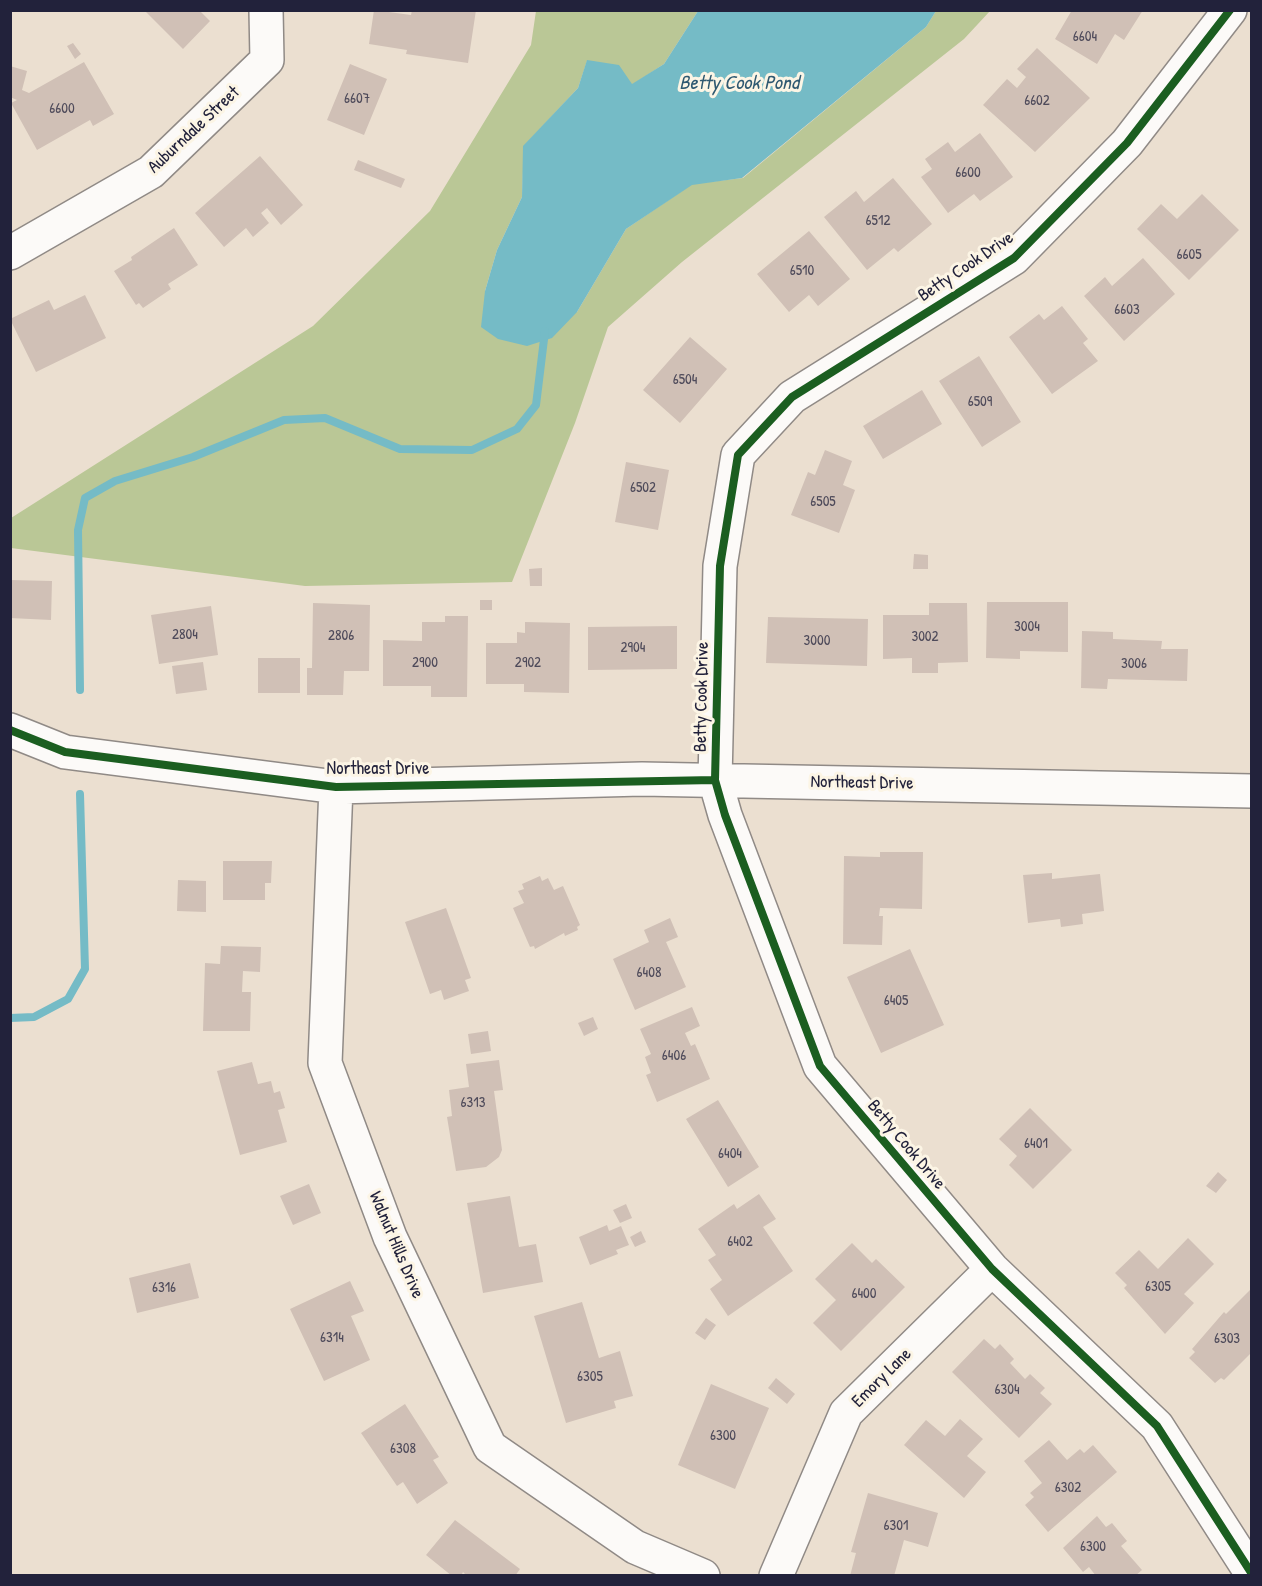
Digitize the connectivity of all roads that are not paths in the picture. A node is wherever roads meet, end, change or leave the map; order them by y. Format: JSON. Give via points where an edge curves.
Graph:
{"nodes":[{"id":1,"x":266,"y":10,"type":"edge"},
{"id":2,"x":1230,"y":10,"type":"edge"},
{"id":3,"x":10,"y":253,"type":"edge"},
{"id":4,"x":10,"y":730,"type":"edge"},
{"id":5,"x":715,"y":780,"type":"junction"},
{"id":6,"x":336,"y":787,"type":"junction"},
{"id":7,"x":1251,"y":791,"type":"edge"},
{"id":8,"x":992,"y":1269,"type":"junction"},
{"id":9,"x":1251,"y":1574,"type":"edge"},
{"id":10,"x":703,"y":1575,"type":"edge"},
{"id":11,"x":776,"y":1575,"type":"edge"}],
"edges":[{"from":1,"to":3,"type":"street","name":"Auburndale Street","via":[[267,60],[151,172]]},
{"from":2,"to":5,"type":"street","name":"Betty Cook Drive","via":[[1127,143],[1014,258],[792,397],[738,455],[720,566]]},
{"from":4,"to":6,"type":"street","name":"Northeast Drive","via":[[65,752]]},
{"from":5,"to":6,"type":"street","name":"Northeast Drive"},
{"from":5,"to":7,"type":"street","name":"Northeast Drive"},
{"from":5,"to":8,"type":"street","name":"Betty Cook Drive","via":[[724,815],[820,1066]]},
{"from":6,"to":10,"type":"street","name":"Walnut Hills Drive","via":[[324,1063],[390,1237],[490,1447],[635,1547]]},
{"from":8,"to":9,"type":"street","name":"Betty Cook Drive","via":[[1157,1426]]},
{"from":8,"to":11,"type":"street","name":"Emory Lane","via":[[846,1413]]}]}
